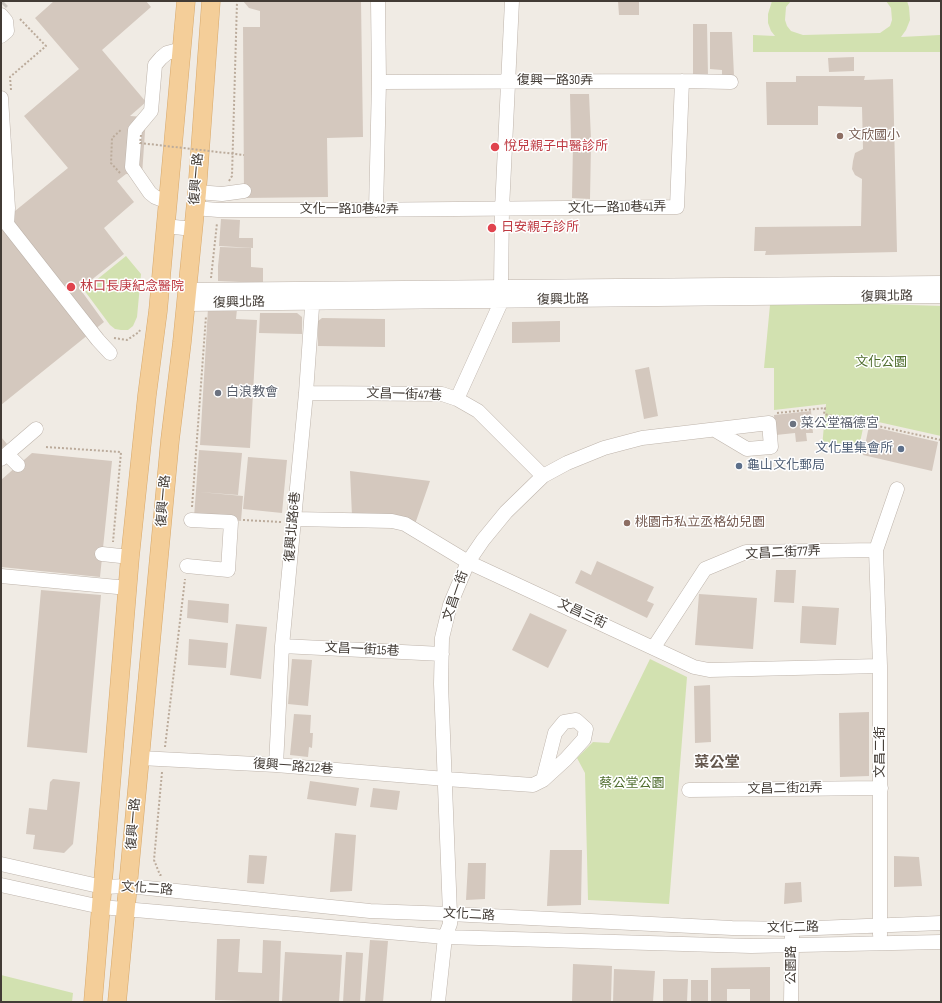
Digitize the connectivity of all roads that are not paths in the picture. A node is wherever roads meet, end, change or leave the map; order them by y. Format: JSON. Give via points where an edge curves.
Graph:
{"nodes":[{"id":1,"x":186,"y":1,"type":"edge"},
{"id":2,"x":211,"y":1,"type":"edge"},
{"id":3,"x":378,"y":1,"type":"edge"},
{"id":4,"x":512,"y":1,"type":"edge"},
{"id":5,"x":1,"y":15,"type":"edge"},
{"id":6,"x":1,"y":36,"type":"edge"},
{"id":7,"x":182,"y":49,"type":"junction"},
{"id":8,"x":509,"y":81,"type":"junction"},
{"id":9,"x":682,"y":81,"type":"junction"},
{"id":10,"x":379,"y":82,"type":"junction"},
{"id":11,"x":731,"y":82,"type":"dead end"},
{"id":12,"x":6,"y":94,"type":"edge"},
{"id":13,"x":244,"y":191,"type":"dead end"},
{"id":14,"x":196,"y":200,"type":"junction"},
{"id":15,"x":168,"y":202,"type":"junction"},
{"id":16,"x":502,"y":209,"type":"junction"},
{"id":17,"x":376,"y":210,"type":"junction"},
{"id":18,"x":165,"y":226,"type":"junction"},
{"id":19,"x":193,"y":229,"type":"junction"},
{"id":20,"x":941,"y":283,"type":"edge"},
{"id":21,"x":833,"y":291,"type":"junction"},
{"id":22,"x":502,"y":294,"type":"junction"},
{"id":23,"x":313,"y":296,"type":"junction"},
{"id":24,"x":941,"y":296,"type":"edge"},
{"id":25,"x":187,"y":297,"type":"junction"},
{"id":26,"x":182,"y":342,"type":"junction"},
{"id":27,"x":110,"y":353,"type":"dead end"},
{"id":28,"x":152,"y":353,"type":"junction"},
{"id":29,"x":178,"y":373,"type":"junction"},
{"id":30,"x":149,"y":375,"type":"junction"},
{"id":31,"x":306,"y":393,"type":"junction"},
{"id":32,"x":457,"y":399,"type":"junction"},
{"id":33,"x":36,"y":429,"type":"dead end"},
{"id":34,"x":715,"y":430,"type":"junction"},
{"id":35,"x":4,"y":456,"type":"edge"},
{"id":36,"x":18,"y":465,"type":"dead end"},
{"id":37,"x":542,"y":476,"type":"junction"},
{"id":38,"x":897,"y":489,"type":"dead end"},
{"id":39,"x":192,"y":514,"type":"road end"},
{"id":40,"x":294,"y":521,"type":"junction"},
{"id":41,"x":107,"y":554,"type":"road end"},
{"id":42,"x":876,"y":555,"type":"junction"},
{"id":43,"x":130,"y":557,"type":"junction"},
{"id":44,"x":468,"y":562,"type":"junction"},
{"id":45,"x":187,"y":566,"type":"dead end"},
{"id":46,"x":1,"y":576,"type":"edge"},
{"id":47,"x":128,"y":588,"type":"junction"},
{"id":48,"x":282,"y":646,"type":"junction"},
{"id":49,"x":654,"y":648,"type":"junction"},
{"id":50,"x":442,"y":654,"type":"junction"},
{"id":51,"x":880,"y":666,"type":"junction"},
{"id":52,"x":140,"y":758,"type":"junction"},
{"id":53,"x":276,"y":765,"type":"junction"},
{"id":54,"x":446,"y":779,"type":"junction"},
{"id":55,"x":543,"y":780,"type":"dead end"},
{"id":56,"x":881,"y":788,"type":"junction"},
{"id":57,"x":689,"y":790,"type":"dead end"},
{"id":58,"x":1,"y":864,"type":"edge"},
{"id":59,"x":1,"y":885,"type":"edge"},
{"id":60,"x":128,"y":886,"type":"junction"},
{"id":61,"x":102,"y":887,"type":"junction"},
{"id":62,"x":101,"y":907,"type":"junction"},
{"id":63,"x":126,"y":910,"type":"junction"},
{"id":64,"x":450,"y":919,"type":"junction"},
{"id":65,"x":941,"y":923,"type":"edge"},
{"id":66,"x":880,"y":925,"type":"junction"},
{"id":67,"x":792,"y":929,"type":"junction"},
{"id":68,"x":445,"y":937,"type":"junction"},
{"id":69,"x":941,"y":942,"type":"edge"},
{"id":70,"x":880,"y":943,"type":"junction"},
{"id":71,"x":792,"y":945,"type":"junction"},
{"id":72,"x":93,"y":1002,"type":"edge"},
{"id":73,"x":117,"y":1002,"type":"edge"},
{"id":74,"x":438,"y":1002,"type":"edge"},
{"id":75,"x":791,"y":1002,"type":"edge"}],
"edges":[{"from":1,"to":7,"type":"main road","name":"復興一路"},
{"from":2,"to":14,"type":"main road","name":"復興一路"},
{"from":3,"to":10,"type":"street"},
{"from":4,"to":8,"type":"street"},
{"from":5,"to":6,"type":"street","via":[[6,21],[7,31]]},
{"from":7,"to":15,"type":"main road","name":"復興一路"},
{"from":7,"to":15,"type":"street","via":[[167,53],[155,65],[151,111],[134,130],[132,168],[150,193]]},
{"from":8,"to":9,"type":"street","name":"復興一路30弄"},
{"from":8,"to":10,"type":"street","name":"復興一路30弄"},
{"from":8,"to":16,"type":"street"},
{"from":9,"to":11,"type":"street","name":"復興一路30弄"},
{"from":9,"to":16,"type":"street","name":"文化一路10巷41弄","via":[[677,207]]},
{"from":10,"to":17,"type":"street"},
{"from":12,"to":27,"type":"street","via":[[7,224]]},
{"from":13,"to":14,"type":"street"},
{"from":14,"to":17,"type":"street","name":"文化一路10巷42弄","via":[[218,210]]},
{"from":14,"to":19,"type":"main road","name":"復興一路"},
{"from":15,"to":18,"type":"main road","name":"復興一路"},
{"from":16,"to":17,"type":"street","name":"文化一路10巷42弄"},
{"from":16,"to":22,"type":"street"},
{"from":18,"to":19,"type":"street"},
{"from":18,"to":28,"type":"main road","name":"復興一路"},
{"from":19,"to":25,"type":"main road","name":"復興一路"},
{"from":20,"to":21,"type":"street","name":"復興北路"},
{"from":21,"to":22,"type":"street","name":"復興北路"},
{"from":21,"to":24,"type":"street","name":"復興北路"},
{"from":22,"to":23,"type":"street","name":"復興北路"},
{"from":22,"to":32,"type":"street"},
{"from":23,"to":25,"type":"street","name":"復興北路"},
{"from":23,"to":31,"type":"street","name":"復興北路6巷"},
{"from":25,"to":26,"type":"main road","name":"復興一路"},
{"from":26,"to":28,"type":"main road"},
{"from":26,"to":29,"type":"main road","name":"復興一路"},
{"from":28,"to":30,"type":"main road","name":"復興一路"},
{"from":29,"to":30,"type":"main road"},
{"from":29,"to":52,"type":"main road","name":"復興一路"},
{"from":30,"to":43,"type":"main road","name":"復興一路"},
{"from":31,"to":32,"type":"street","name":"文昌一街47巷","via":[[442,394]]},
{"from":31,"to":40,"type":"street","name":"復興北路6巷"},
{"from":32,"to":37,"type":"street","name":"文昌一街47巷","via":[[478,411]]},
{"from":33,"to":35,"type":"street"},
{"from":34,"to":34,"type":"street","name":"文昌一街","via":[[746,449],[771,447],[769,423]]},
{"from":34,"to":37,"type":"street","name":"文昌一街","via":[[642,438],[604,448]]},
{"from":35,"to":36,"type":"street"},
{"from":37,"to":44,"type":"street","name":"文昌一街","via":[[506,512]]},
{"from":38,"to":42,"type":"street"},
{"from":39,"to":45,"type":"street","via":[[231,522],[228,570]]},
{"from":40,"to":44,"type":"street","name":"文昌三街","via":[[392,521],[405,524]]},
{"from":40,"to":48,"type":"street","name":"復興北路6巷"},
{"from":41,"to":43,"type":"street"},
{"from":42,"to":49,"type":"street","name":"文昌二街77弄","via":[[746,552],[705,569]]},
{"from":42,"to":51,"type":"street","name":"文昌二街"},
{"from":43,"to":47,"type":"main road","name":"復興一路"},
{"from":44,"to":49,"type":"street","name":"文昌三街"},
{"from":44,"to":50,"type":"street","name":"文昌一街","via":[[450,605],[442,638]]},
{"from":46,"to":47,"type":"street"},
{"from":47,"to":61,"type":"main road","name":"復興一路"},
{"from":48,"to":50,"type":"street","name":"文昌一街15巷"},
{"from":48,"to":53,"type":"street","name":"復興北路6巷"},
{"from":49,"to":51,"type":"street","name":"文昌三街","via":[[694,667],[709,670]]},
{"from":50,"to":54,"type":"street","name":"文昌一街"},
{"from":51,"to":56,"type":"street","name":"文昌二街"},
{"from":52,"to":53,"type":"street","name":"復興一路212巷"},
{"from":52,"to":60,"type":"main road","name":"復興一路"},
{"from":53,"to":54,"type":"street","name":"復興一路212巷"},
{"from":54,"to":55,"type":"street","name":"復興一路212巷","via":[[533,785]]},
{"from":54,"to":64,"type":"street","name":"文昌一街"},
{"from":56,"to":57,"type":"street","name":"文昌二街21弄"},
{"from":56,"to":66,"type":"street","name":"文昌二街"},
{"from":58,"to":61,"type":"street","name":"文化二路"},
{"from":59,"to":62,"type":"street","name":"文化二路"},
{"from":60,"to":61,"type":"street","name":"文化二路"},
{"from":60,"to":63,"type":"main road","name":"復興一路"},
{"from":60,"to":64,"type":"street","name":"文化二路"},
{"from":61,"to":62,"type":"main road","name":"復興一路"},
{"from":62,"to":63,"type":"street","name":"文化二路"},
{"from":62,"to":72,"type":"main road","name":"復興一路"},
{"from":63,"to":68,"type":"street","name":"文化二路"},
{"from":63,"to":73,"type":"main road","name":"復興一路"},
{"from":64,"to":67,"type":"street","name":"文化二路"},
{"from":64,"to":68,"type":"street"},
{"from":65,"to":66,"type":"street","name":"文化二路"},
{"from":66,"to":67,"type":"street","name":"文化二路"},
{"from":66,"to":70,"type":"street","name":"文昌二街"},
{"from":67,"to":71,"type":"street","name":"公園路"},
{"from":68,"to":71,"type":"street","name":"文化二路"},
{"from":68,"to":74,"type":"street"},
{"from":69,"to":70,"type":"street","name":"文化二路"},
{"from":70,"to":71,"type":"street","name":"文化二路"},
{"from":71,"to":75,"type":"street","name":"公園路"}]}
